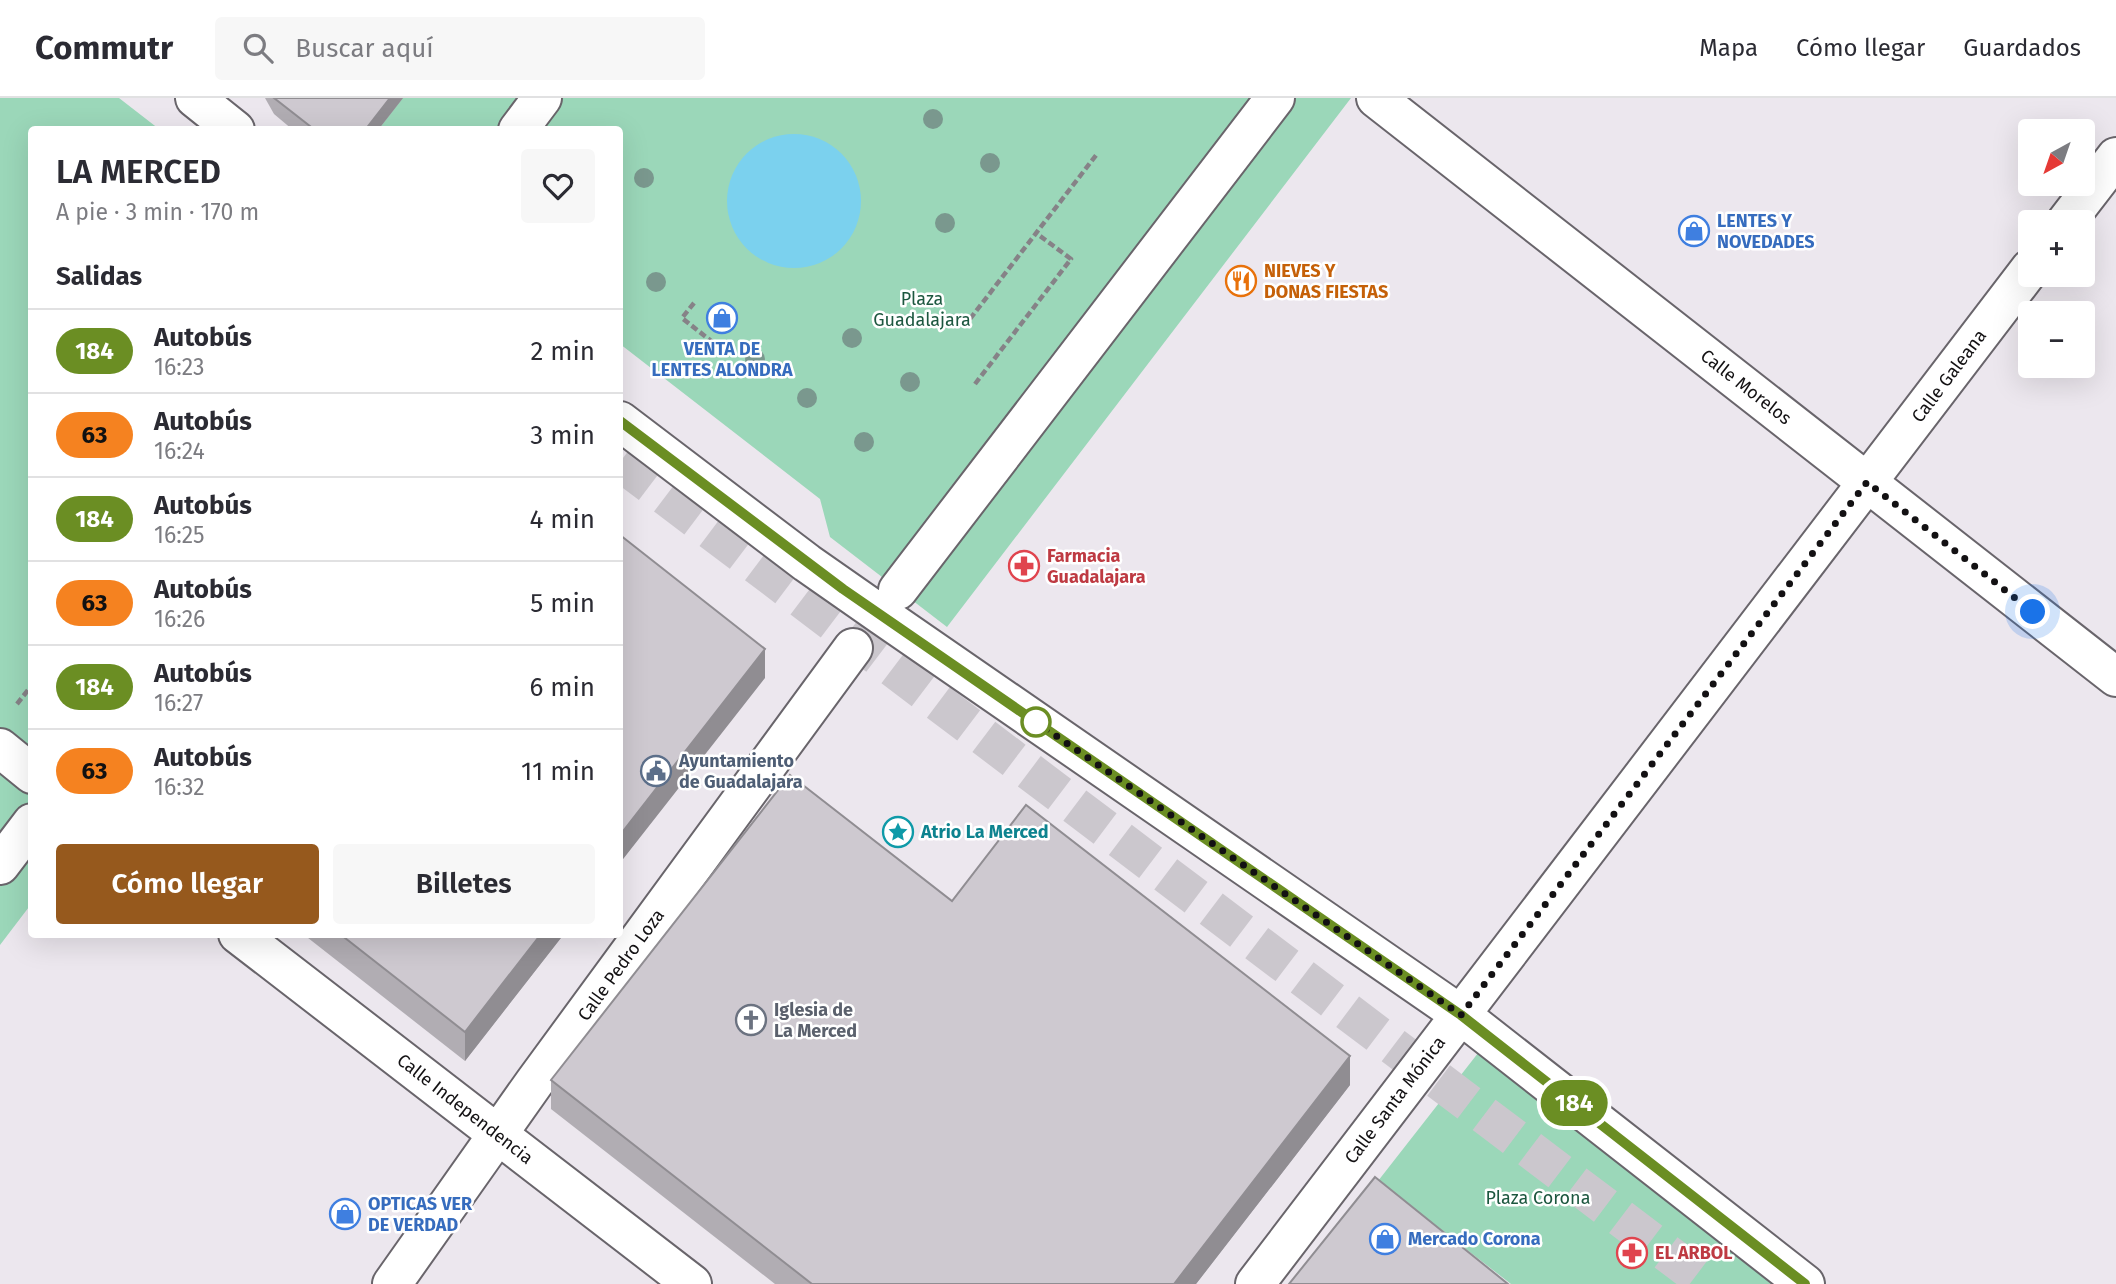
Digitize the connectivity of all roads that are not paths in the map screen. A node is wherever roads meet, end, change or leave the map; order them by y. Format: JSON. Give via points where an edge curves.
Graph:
{"nodes":[{"id":1,"x":195,"y":98,"type":"edge"},
{"id":2,"x":205,"y":98,"type":"edge"},
{"id":3,"x":542,"y":98,"type":"edge"},
{"id":4,"x":1275,"y":98,"type":"edge"},
{"id":5,"x":1376,"y":98,"type":"edge"},
{"id":6,"x":230,"y":126,"type":"edge"},
{"id":7,"x":231,"y":126,"type":"edge"},
{"id":8,"x":521,"y":126,"type":"edge"},
{"id":9,"x":2116,"y":157,"type":"edge"},
{"id":10,"x":2075,"y":210,"type":"edge"},
{"id":11,"x":2018,"y":285,"type":"edge"},
{"id":12,"x":623,"y":423,"type":"edge"},
{"id":13,"x":1867,"y":482,"type":"junction"},
{"id":14,"x":898,"y":590,"type":"dead end"},
{"id":15,"x":853,"y":649,"type":"dead end"},
{"id":16,"x":2116,"y":677,"type":"edge"},
{"id":17,"x":0,"y":748,"type":"edge"},
{"id":18,"x":28,"y":771,"type":"edge"},
{"id":19,"x":28,"y":828,"type":"edge"},
{"id":20,"x":0,"y":865,"type":"edge"},
{"id":21,"x":243,"y":938,"type":"edge"},
{"id":22,"x":1461,"y":1015,"type":"junction"},
{"id":23,"x":497,"y":1134,"type":"junction"},
{"id":24,"x":392,"y":1284,"type":"edge"},
{"id":25,"x":692,"y":1284,"type":"edge"},
{"id":26,"x":1255,"y":1284,"type":"edge"},
{"id":27,"x":1805,"y":1284,"type":"edge"}],
"edges":[{"from":1,"to":6,"type":"street"},
{"from":2,"to":7,"type":"street"},
{"from":3,"to":8,"type":"street"},
{"from":4,"to":14,"type":"street"},
{"from":5,"to":13,"type":"street","name":"Calle Morelos"},
{"from":9,"to":10,"type":"street"},
{"from":11,"to":13,"type":"street","name":"Calle Galeana"},
{"from":12,"to":22,"type":"street","via":[[849,593]]},
{"from":13,"to":16,"type":"street","name":"Calle Morelos"},
{"from":13,"to":22,"type":"street","name":"Calle Santa Mónica"},
{"from":15,"to":23,"type":"street","name":"Calle Pedro Loza"},
{"from":17,"to":18,"type":"street"},
{"from":19,"to":20,"type":"street"},
{"from":21,"to":23,"type":"street","name":"Calle Independencia"},
{"from":22,"to":26,"type":"street","name":"Calle Santa Mónica"},
{"from":22,"to":27,"type":"street"},
{"from":23,"to":24,"type":"street","name":"Calle Pedro Loza"},
{"from":23,"to":25,"type":"street","name":"Calle Independencia"}]}
